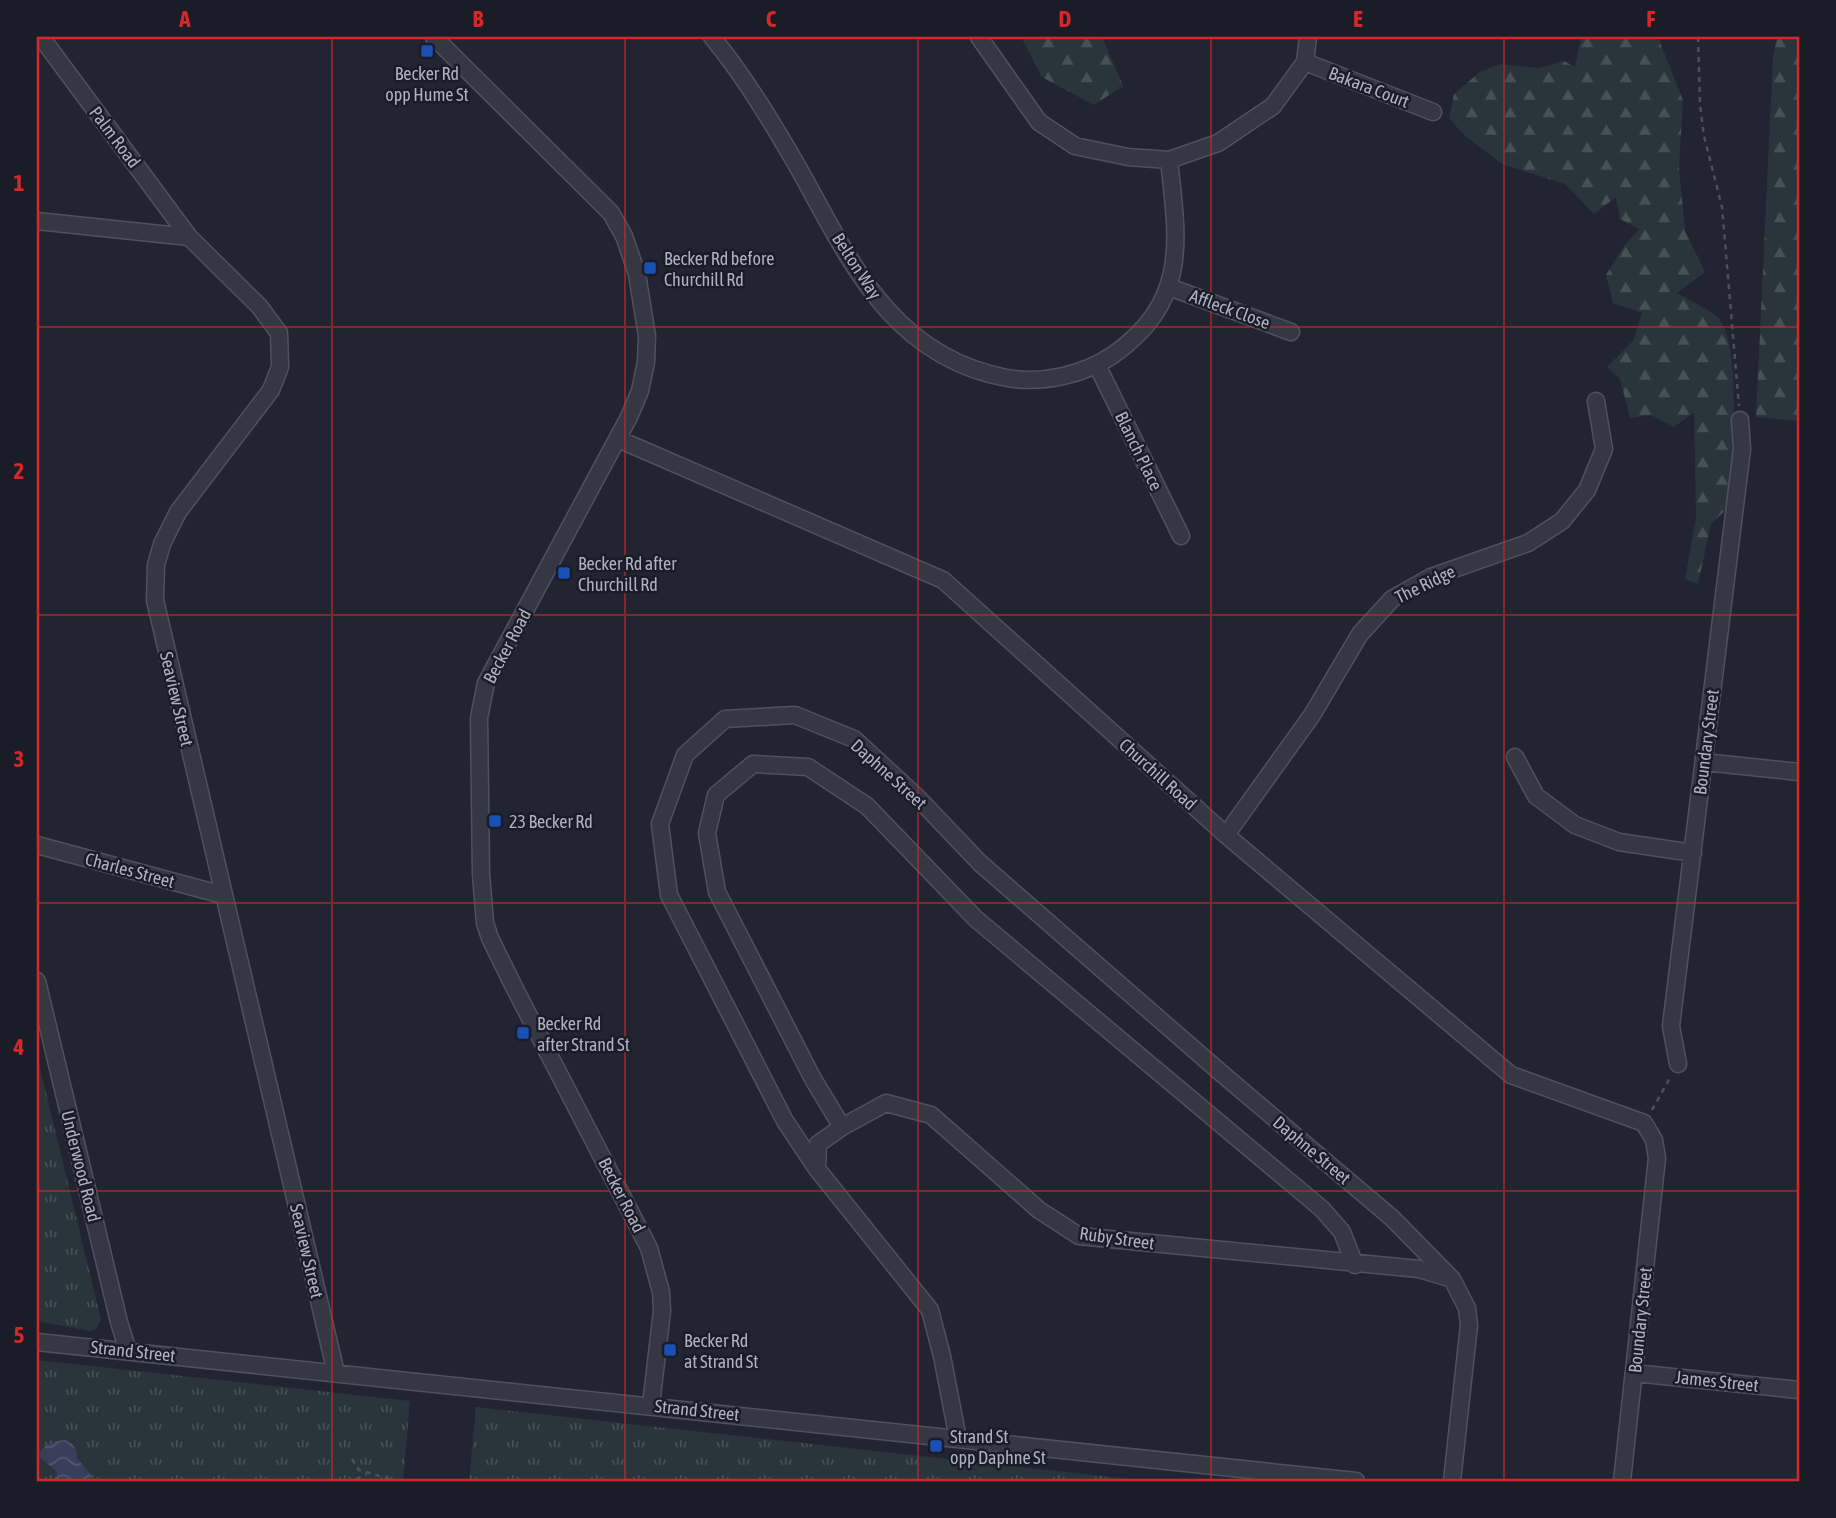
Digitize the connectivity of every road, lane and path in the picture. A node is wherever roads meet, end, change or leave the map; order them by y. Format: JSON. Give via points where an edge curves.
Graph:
{"nodes":[{"id":1,"x":41,"y":37,"type":"edge"},
{"id":2,"x":434,"y":37,"type":"edge"},
{"id":3,"x":712,"y":37,"type":"edge"},
{"id":4,"x":979,"y":37,"type":"edge"},
{"id":5,"x":1308,"y":37,"type":"edge"},
{"id":6,"x":1698,"y":37,"type":"edge"},
{"id":7,"x":1305,"y":62,"type":"junction"},
{"id":8,"x":1433,"y":113,"type":"dead end"},
{"id":9,"x":1169,"y":160,"type":"junction"},
{"id":10,"x":37,"y":221,"type":"edge"},
{"id":11,"x":189,"y":237,"type":"junction"},
{"id":12,"x":1170,"y":287,"type":"junction"},
{"id":13,"x":1292,"y":332,"type":"dead end"},
{"id":14,"x":1097,"y":365,"type":"junction"},
{"id":15,"x":1596,"y":401,"type":"dead end"},
{"id":16,"x":1740,"y":419,"type":"joint"},
{"id":17,"x":618,"y":439,"type":"junction"},
{"id":18,"x":1181,"y":536,"type":"dead end"},
{"id":19,"x":1515,"y":757,"type":"dead end"},
{"id":20,"x":1704,"y":762,"type":"junction"},
{"id":21,"x":1799,"y":772,"type":"edge"},
{"id":22,"x":1226,"y":835,"type":"junction"},
{"id":23,"x":37,"y":845,"type":"edge"},
{"id":24,"x":1693,"y":853,"type":"junction"},
{"id":25,"x":223,"y":895,"type":"junction"},
{"id":26,"x":37,"y":981,"type":"edge"},
{"id":27,"x":1678,"y":1064,"type":"joint"},
{"id":28,"x":1644,"y":1123,"type":"junction"},
{"id":29,"x":842,"y":1127,"type":"junction"},
{"id":30,"x":817,"y":1169,"type":"junction"},
{"id":31,"x":1355,"y":1265,"type":"junction"},
{"id":32,"x":1452,"y":1279,"type":"junction"},
{"id":33,"x":37,"y":1342,"type":"edge"},
{"id":34,"x":128,"y":1351,"type":"junction"},
{"id":35,"x":335,"y":1373,"type":"junction"},
{"id":36,"x":1634,"y":1373,"type":"junction"},
{"id":37,"x":1799,"y":1390,"type":"edge"},
{"id":38,"x":651,"y":1405,"type":"junction"},
{"id":39,"x":958,"y":1439,"type":"junction"},
{"id":40,"x":352,"y":1459,"type":"dead end"},
{"id":41,"x":368,"y":1474,"type":"junction"},
{"id":42,"x":356,"y":1479,"type":"dead end"},
{"id":43,"x":397,"y":1481,"type":"edge"},
{"id":44,"x":1356,"y":1481,"type":"edge"},
{"id":45,"x":1452,"y":1481,"type":"edge"},
{"id":46,"x":1622,"y":1481,"type":"edge"}],
"edges":[{"from":1,"to":11,"type":"street","name":"Palm Road"},
{"from":2,"to":17,"type":"street","name":"Becker Road","via":[[598,198],[624,236],[643,301],[647,336],[640,391]]},
{"from":3,"to":14,"type":"street","name":"Belton Way","via":[[779,134],[868,289],[902,327],[940,354],[987,374],[1024,381]]},
{"from":4,"to":9,"type":"street","via":[[1039,122],[1075,146]]},
{"from":5,"to":7,"type":"street"},
{"from":6,"to":16,"type":"path","via":[[1700,105],[1722,207]]},
{"from":7,"to":8,"type":"street","name":"Bakara Court"},
{"from":7,"to":9,"type":"street","via":[[1273,106],[1219,144]]},
{"from":9,"to":12,"type":"street","name":"Belton Way","via":[[1176,251]]},
{"from":10,"to":11,"type":"street"},
{"from":11,"to":25,"type":"street","name":"Seaview Street","via":[[258,306],[279,333],[281,348],[271,390],[178,512],[156,565],[158,618]]},
{"from":12,"to":13,"type":"street","name":"Affleck Close"},
{"from":12,"to":14,"type":"street","name":"Belton Way","via":[[1152,319],[1128,344]]},
{"from":14,"to":18,"type":"street","name":"Blanch Place"},
{"from":15,"to":22,"type":"street","name":"The Ridge","via":[[1604,449],[1587,490],[1562,522],[1528,543],[1431,577],[1392,599],[1360,634],[1312,715]]},
{"from":16,"to":20,"type":"street","name":"Boundary Street","via":[[1742,449]]},
{"from":17,"to":22,"type":"street","name":"Churchill Road","via":[[943,580]]},
{"from":17,"to":38,"type":"street","name":"Becker Road","via":[[481,698],[481,874],[490,938],[649,1248],[662,1311]]},
{"from":19,"to":24,"type":"street","via":[[1536,796],[1575,825],[1619,842]]},
{"from":20,"to":21,"type":"street"},
{"from":20,"to":24,"type":"street","name":"Boundary Street"},
{"from":22,"to":28,"type":"street","name":"Churchill Road","via":[[1511,1075]]},
{"from":23,"to":25,"type":"street","name":"Charles Street"},
{"from":24,"to":27,"type":"street","name":"Boundary Street","via":[[1671,1026]]},
{"from":25,"to":35,"type":"street","name":"Seaview Street"},
{"from":26,"to":34,"type":"street","name":"Underwood Road"},
{"from":27,"to":28,"type":"path"},
{"from":28,"to":36,"type":"street","name":"Boundary Street","via":[[1657,1158]]},
{"from":29,"to":30,"type":"street","name":"Ruby Street","via":[[818,1144]]},
{"from":29,"to":31,"type":"street","name":"Ruby Street","via":[[886,1103],[931,1115],[1039,1210],[1079,1236]]},
{"from":29,"to":31,"type":"street","via":[[717,892],[707,833],[716,796],[753,764],[808,767],[867,806],[976,919],[1322,1209],[1342,1232]]},
{"from":30,"to":32,"type":"street","name":"Daphne Street","via":[[785,1121],[669,895],[660,824],[685,755],[726,719],[795,715],[854,739],[981,863],[1392,1218]]},
{"from":30,"to":39,"type":"street","name":"Daphne Street","via":[[930,1310]]},
{"from":31,"to":32,"type":"street","name":"Ruby Street","via":[[1419,1269]]},
{"from":32,"to":45,"type":"street","name":"Daphne Street","via":[[1467,1308],[1469,1325]]},
{"from":33,"to":34,"type":"street","name":"Strand Street"},
{"from":34,"to":35,"type":"street","name":"Strand Street"},
{"from":35,"to":38,"type":"street","name":"Strand Street"},
{"from":36,"to":37,"type":"street","name":"James Street"},
{"from":36,"to":46,"type":"street","name":"Boundary Street"},
{"from":38,"to":39,"type":"street","name":"Strand Street"},
{"from":39,"to":44,"type":"street","name":"Strand Street"},
{"from":40,"to":41,"type":"path"},
{"from":41,"to":42,"type":"path"},
{"from":41,"to":43,"type":"path"}]}
